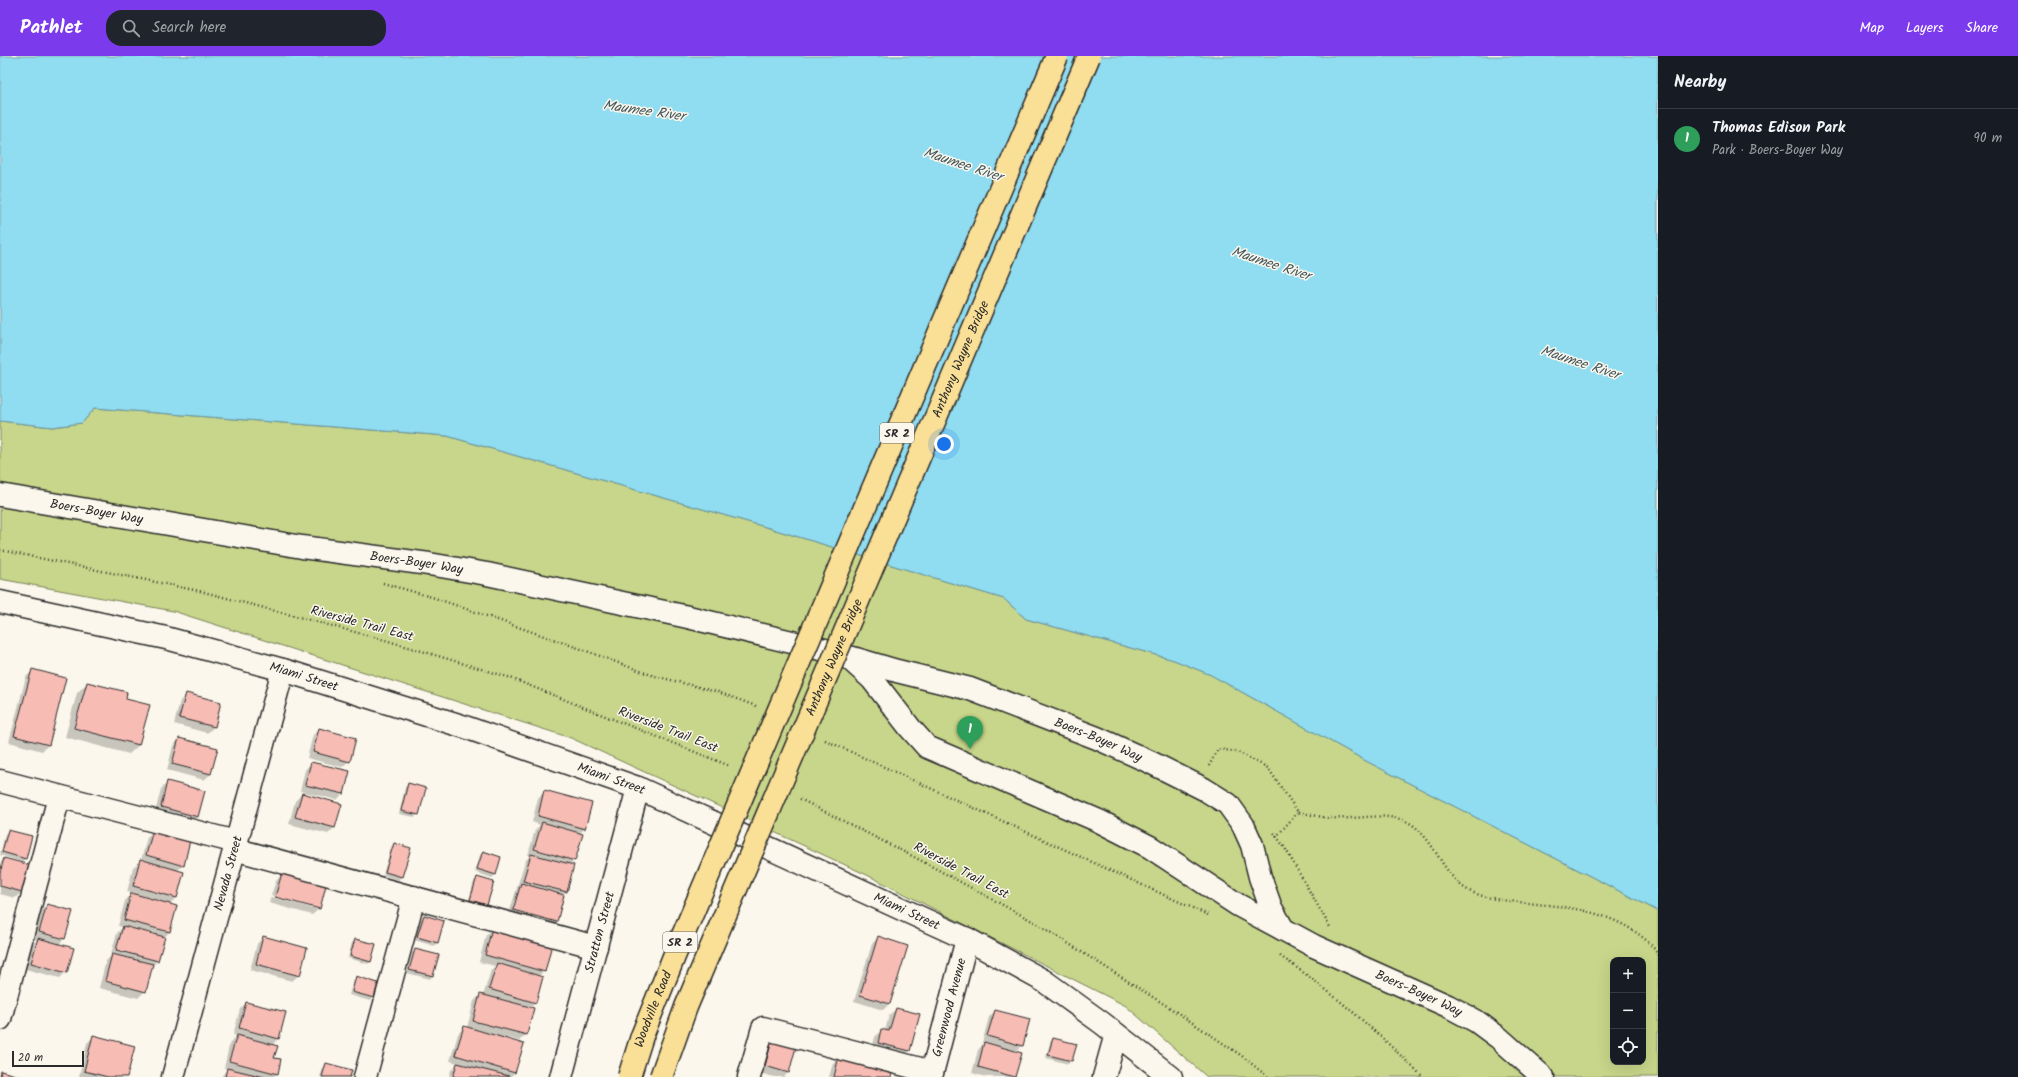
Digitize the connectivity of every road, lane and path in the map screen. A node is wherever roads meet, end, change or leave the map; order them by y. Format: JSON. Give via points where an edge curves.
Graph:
{"nodes":[{"id":1,"x":1057,"y":56,"type":"edge"},
{"id":2,"x":1089,"y":56,"type":"edge"},
{"id":3,"x":0,"y":495,"type":"edge"},
{"id":4,"x":0,"y":550,"type":"edge"},
{"id":5,"x":375,"y":581,"type":"dead end"},
{"id":6,"x":0,"y":602,"type":"edge"},
{"id":7,"x":829,"y":651,"type":"junction"},
{"id":8,"x":283,"y":670,"type":"junction"},
{"id":9,"x":758,"y":707,"type":"dead end"},
{"id":10,"x":822,"y":739,"type":"dead end"},
{"id":11,"x":736,"y":768,"type":"dead end"},
{"id":12,"x":1206,"y":772,"type":"dead end"},
{"id":13,"x":0,"y":781,"type":"edge"},
{"id":14,"x":638,"y":788,"type":"junction"},
{"id":15,"x":793,"y":796,"type":"dead end"},
{"id":16,"x":59,"y":797,"type":"junction"},
{"id":17,"x":1298,"y":812,"type":"junction"},
{"id":18,"x":235,"y":845,"type":"junction"},
{"id":19,"x":414,"y":897,"type":"junction"},
{"id":20,"x":1211,"y":916,"type":"dead end"},
{"id":21,"x":1283,"y":929,"type":"junction"},
{"id":22,"x":1327,"y":930,"type":"dead end"},
{"id":23,"x":967,"y":939,"type":"junction"},
{"id":24,"x":596,"y":947,"type":"junction"},
{"id":25,"x":1277,"y":954,"type":"dead end"},
{"id":26,"x":1658,"y":955,"type":"edge"},
{"id":27,"x":0,"y":1019,"type":"edge"},
{"id":28,"x":1116,"y":1034,"type":"junction"},
{"id":29,"x":932,"y":1074,"type":"edge"},
{"id":30,"x":173,"y":1077,"type":"edge"},
{"id":31,"x":365,"y":1077,"type":"edge"},
{"id":32,"x":561,"y":1077,"type":"edge"},
{"id":33,"x":629,"y":1077,"type":"edge"},
{"id":34,"x":661,"y":1077,"type":"edge"},
{"id":35,"x":749,"y":1077,"type":"edge"},
{"id":36,"x":1104,"y":1077,"type":"edge"},
{"id":37,"x":1171,"y":1077,"type":"edge"},
{"id":38,"x":1268,"y":1077,"type":"edge"},
{"id":39,"x":1422,"y":1077,"type":"edge"},
{"id":40,"x":1543,"y":1077,"type":"edge"}],
"edges":[{"from":1,"to":33,"type":"main road","name":"Woodville Road","number":"SR 2","bridge":true,"via":[[658,994]]},
{"from":2,"to":34,"type":"main road","name":"Anthony Wayne Bridge","number":"SR 2","bridge":true,"via":[[686,1007]]},
{"from":3,"to":7,"type":"street","name":"Boers-Boyer Way","via":[[302,547],[487,574],[666,612]]},
{"from":4,"to":11,"type":"path","name":"Riverside Trail East","via":[[204,592],[385,640],[508,677]]},
{"from":5,"to":9,"type":"path","via":[[435,598],[651,675],[718,692]]},
{"from":6,"to":8,"type":"street","name":"Miami Street","via":[[166,638]]},
{"from":7,"to":21,"type":"street","name":"Boers-Boyer Way","via":[[852,661],[872,679],[927,747],[1099,820]]},
{"from":7,"to":21,"type":"street","name":"Boers-Boyer Way","via":[[897,672],[970,689],[1097,738],[1204,789],[1228,804],[1243,825],[1252,845],[1271,908]]},
{"from":8,"to":14,"type":"street","name":"Miami Street","via":[[464,727]]},
{"from":8,"to":18,"type":"street","name":"Nevada Street"},
{"from":10,"to":20,"type":"path"},
{"from":12,"to":17,"type":"path","via":[[1218,749],[1238,752],[1268,768]]},
{"from":13,"to":16,"type":"street"},
{"from":14,"to":23,"type":"street","name":"Miami Street"},
{"from":14,"to":24,"type":"street","name":"Stratton Street"},
{"from":15,"to":38,"type":"path","name":"Riverside Trail East","via":[[913,856],[1036,923],[1178,1013],[1242,1056]]},
{"from":16,"to":18,"type":"street"},
{"from":16,"to":27,"type":"street"},
{"from":17,"to":22,"type":"path","via":[[1276,837],[1330,927]]},
{"from":17,"to":26,"type":"path","via":[[1330,818],[1401,819],[1418,828],[1454,880],[1472,893],[1502,901],[1591,911],[1620,921],[1643,937]]},
{"from":18,"to":19,"type":"street"},
{"from":18,"to":30,"type":"street","name":"Nevada Street"},
{"from":19,"to":24,"type":"street"},
{"from":19,"to":31,"type":"street"},
{"from":21,"to":40,"type":"street","name":"Boers-Boyer Way","via":[[1314,946],[1448,1006],[1499,1038]]},
{"from":23,"to":28,"type":"street","name":"Miami Street","via":[[1044,981]]},
{"from":23,"to":29,"type":"street","name":"Greenwood Avenue"},
{"from":24,"to":32,"type":"street","name":"Stratton Street"},
{"from":25,"to":39,"type":"path","via":[[1342,1002]]},
{"from":28,"to":36,"type":"street"},
{"from":28,"to":37,"type":"street","name":"Miami Street"},
{"from":29,"to":35,"type":"street","via":[[763,1028]]}]}
